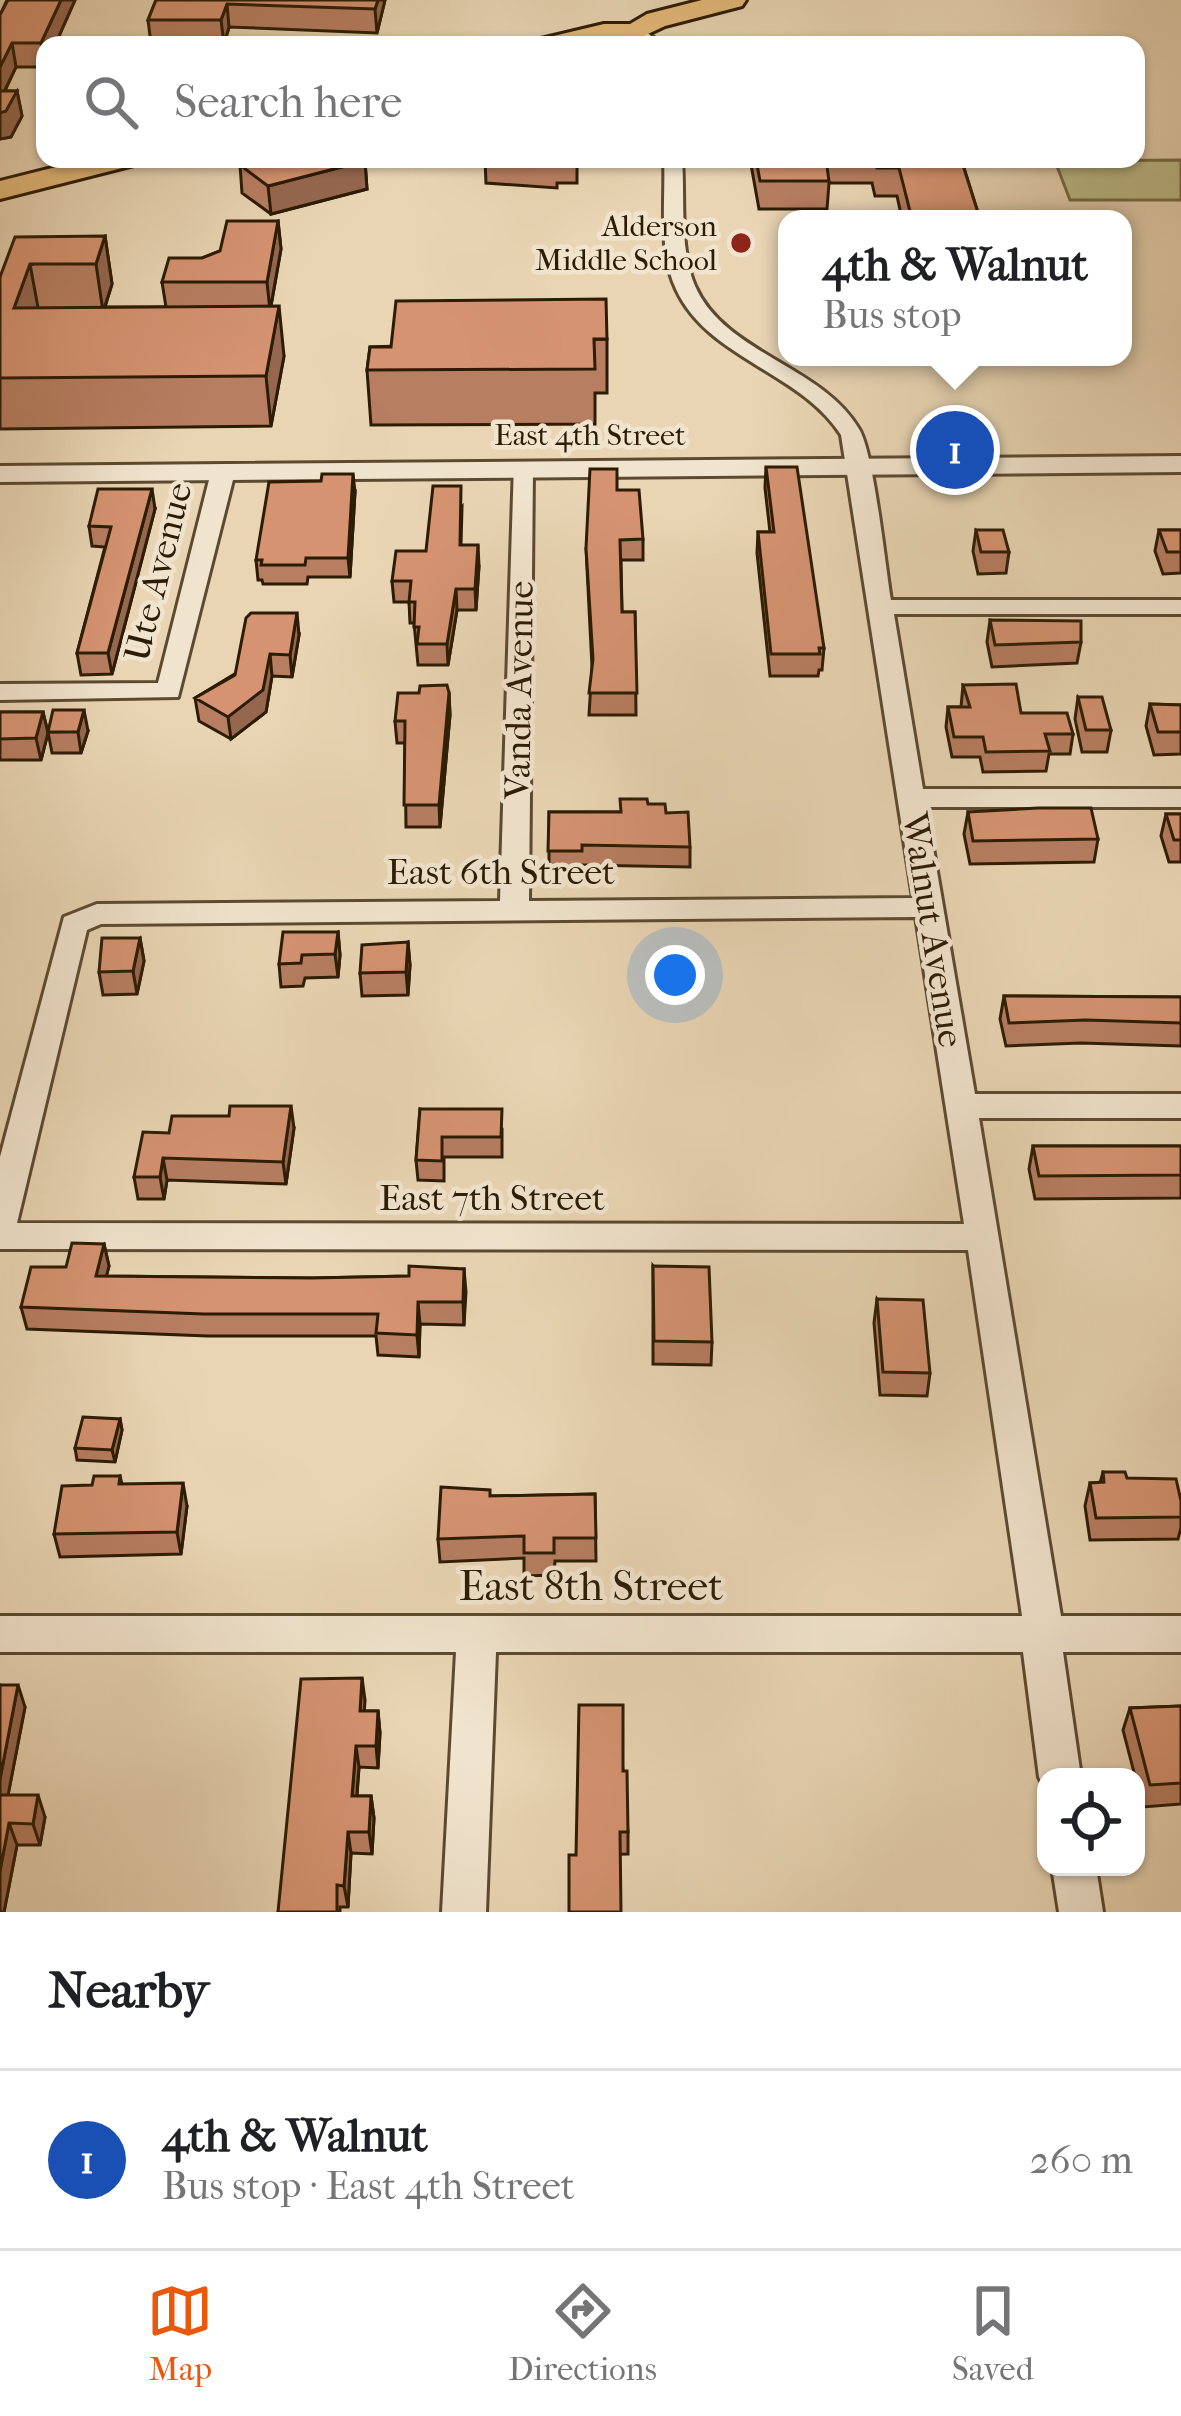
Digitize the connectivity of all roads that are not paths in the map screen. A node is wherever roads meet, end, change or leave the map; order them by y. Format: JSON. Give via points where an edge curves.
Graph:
{"nodes":[{"id":1,"x":705,"y":0,"type":"edge"},
{"id":2,"x":733,"y":0,"type":"edge"},
{"id":3,"x":759,"y":0,"type":"edge"},
{"id":4,"x":560,"y":36,"type":"edge"},
{"id":5,"x":588,"y":36,"type":"edge"},
{"id":6,"x":631,"y":36,"type":"edge"},
{"id":7,"x":646,"y":36,"type":"edge"},
{"id":8,"x":651,"y":36,"type":"edge"},
{"id":9,"x":36,"y":165,"type":"edge"},
{"id":10,"x":88,"y":168,"type":"edge"},
{"id":11,"x":675,"y":168,"type":"edge"},
{"id":12,"x":0,"y":174,"type":"edge"},
{"id":13,"x":0,"y":190,"type":"edge"},
{"id":14,"x":1181,"y":464,"type":"edge"},
{"id":15,"x":858,"y":466,"type":"junction"},
{"id":16,"x":522,"y":469,"type":"junction"},
{"id":17,"x":223,"y":472,"type":"junction"},
{"id":18,"x":0,"y":474,"type":"edge"},
{"id":19,"x":880,"y":607,"type":"junction"},
{"id":20,"x":1181,"y":607,"type":"edge"},
{"id":21,"x":0,"y":692,"type":"edge"},
{"id":22,"x":912,"y":798,"type":"junction"},
{"id":23,"x":1181,"y":798,"type":"edge"},
{"id":24,"x":930,"y":907,"type":"junction"},
{"id":25,"x":514,"y":910,"type":"junction"},
{"id":26,"x":962,"y":1106,"type":"junction"},
{"id":27,"x":1181,"y":1106,"type":"edge"},
{"id":28,"x":0,"y":1224,"type":"edge"},
{"id":29,"x":0,"y":1236,"type":"edge"},
{"id":30,"x":984,"y":1237,"type":"junction"},
{"id":31,"x":0,"y":1634,"type":"edge"},
{"id":32,"x":477,"y":1634,"type":"junction"},
{"id":33,"x":1043,"y":1634,"type":"junction"},
{"id":34,"x":1181,"y":1634,"type":"edge"},
{"id":35,"x":1059,"y":1768,"type":"edge"},
{"id":36,"x":1075,"y":1876,"type":"edge"},
{"id":37,"x":464,"y":1912,"type":"edge"},
{"id":38,"x":1081,"y":1912,"type":"edge"}],
"edges":[{"from":1,"to":4,"type":"highway"},
{"from":2,"to":7,"type":"highway","via":[[656,20]]},
{"from":3,"to":8,"type":"highway"},
{"from":5,"to":6,"type":"highway"},
{"from":9,"to":12,"type":"highway"},
{"from":10,"to":13,"type":"highway"},
{"from":11,"to":15,"type":"street","name":"Walnut Avenue","via":[[687,292],[713,322],[843,418]]},
{"from":14,"to":15,"type":"street","name":"East 4th Street"},
{"from":15,"to":16,"type":"street","name":"East 4th Street"},
{"from":15,"to":19,"type":"street","name":"Walnut Avenue"},
{"from":16,"to":17,"type":"street","name":"East 4th Street"},
{"from":16,"to":25,"type":"street","name":"Vanda Avenue"},
{"from":17,"to":18,"type":"street","name":"East 4th Street"},
{"from":17,"to":21,"type":"street","name":"Ute Avenue","via":[[169,691]]},
{"from":19,"to":20,"type":"street"},
{"from":19,"to":22,"type":"street","name":"Walnut Avenue"},
{"from":22,"to":23,"type":"street"},
{"from":22,"to":24,"type":"street","name":"Walnut Avenue"},
{"from":24,"to":25,"type":"street","name":"East 6th Street"},
{"from":24,"to":26,"type":"street","name":"Walnut Avenue"},
{"from":25,"to":28,"type":"street","name":"East 6th Street","via":[[97,914],[74,924]]},
{"from":26,"to":27,"type":"street"},
{"from":26,"to":30,"type":"street","name":"Walnut Avenue"},
{"from":29,"to":30,"type":"street","name":"East 7th Street"},
{"from":30,"to":33,"type":"street","name":"Walnut Avenue"},
{"from":31,"to":32,"type":"street","name":"East 8th Street"},
{"from":32,"to":33,"type":"street","name":"East 8th Street"},
{"from":32,"to":37,"type":"street"},
{"from":33,"to":34,"type":"street","name":"East 8th Street"},
{"from":33,"to":35,"type":"street","name":"Walnut Avenue"},
{"from":36,"to":38,"type":"street"}]}
